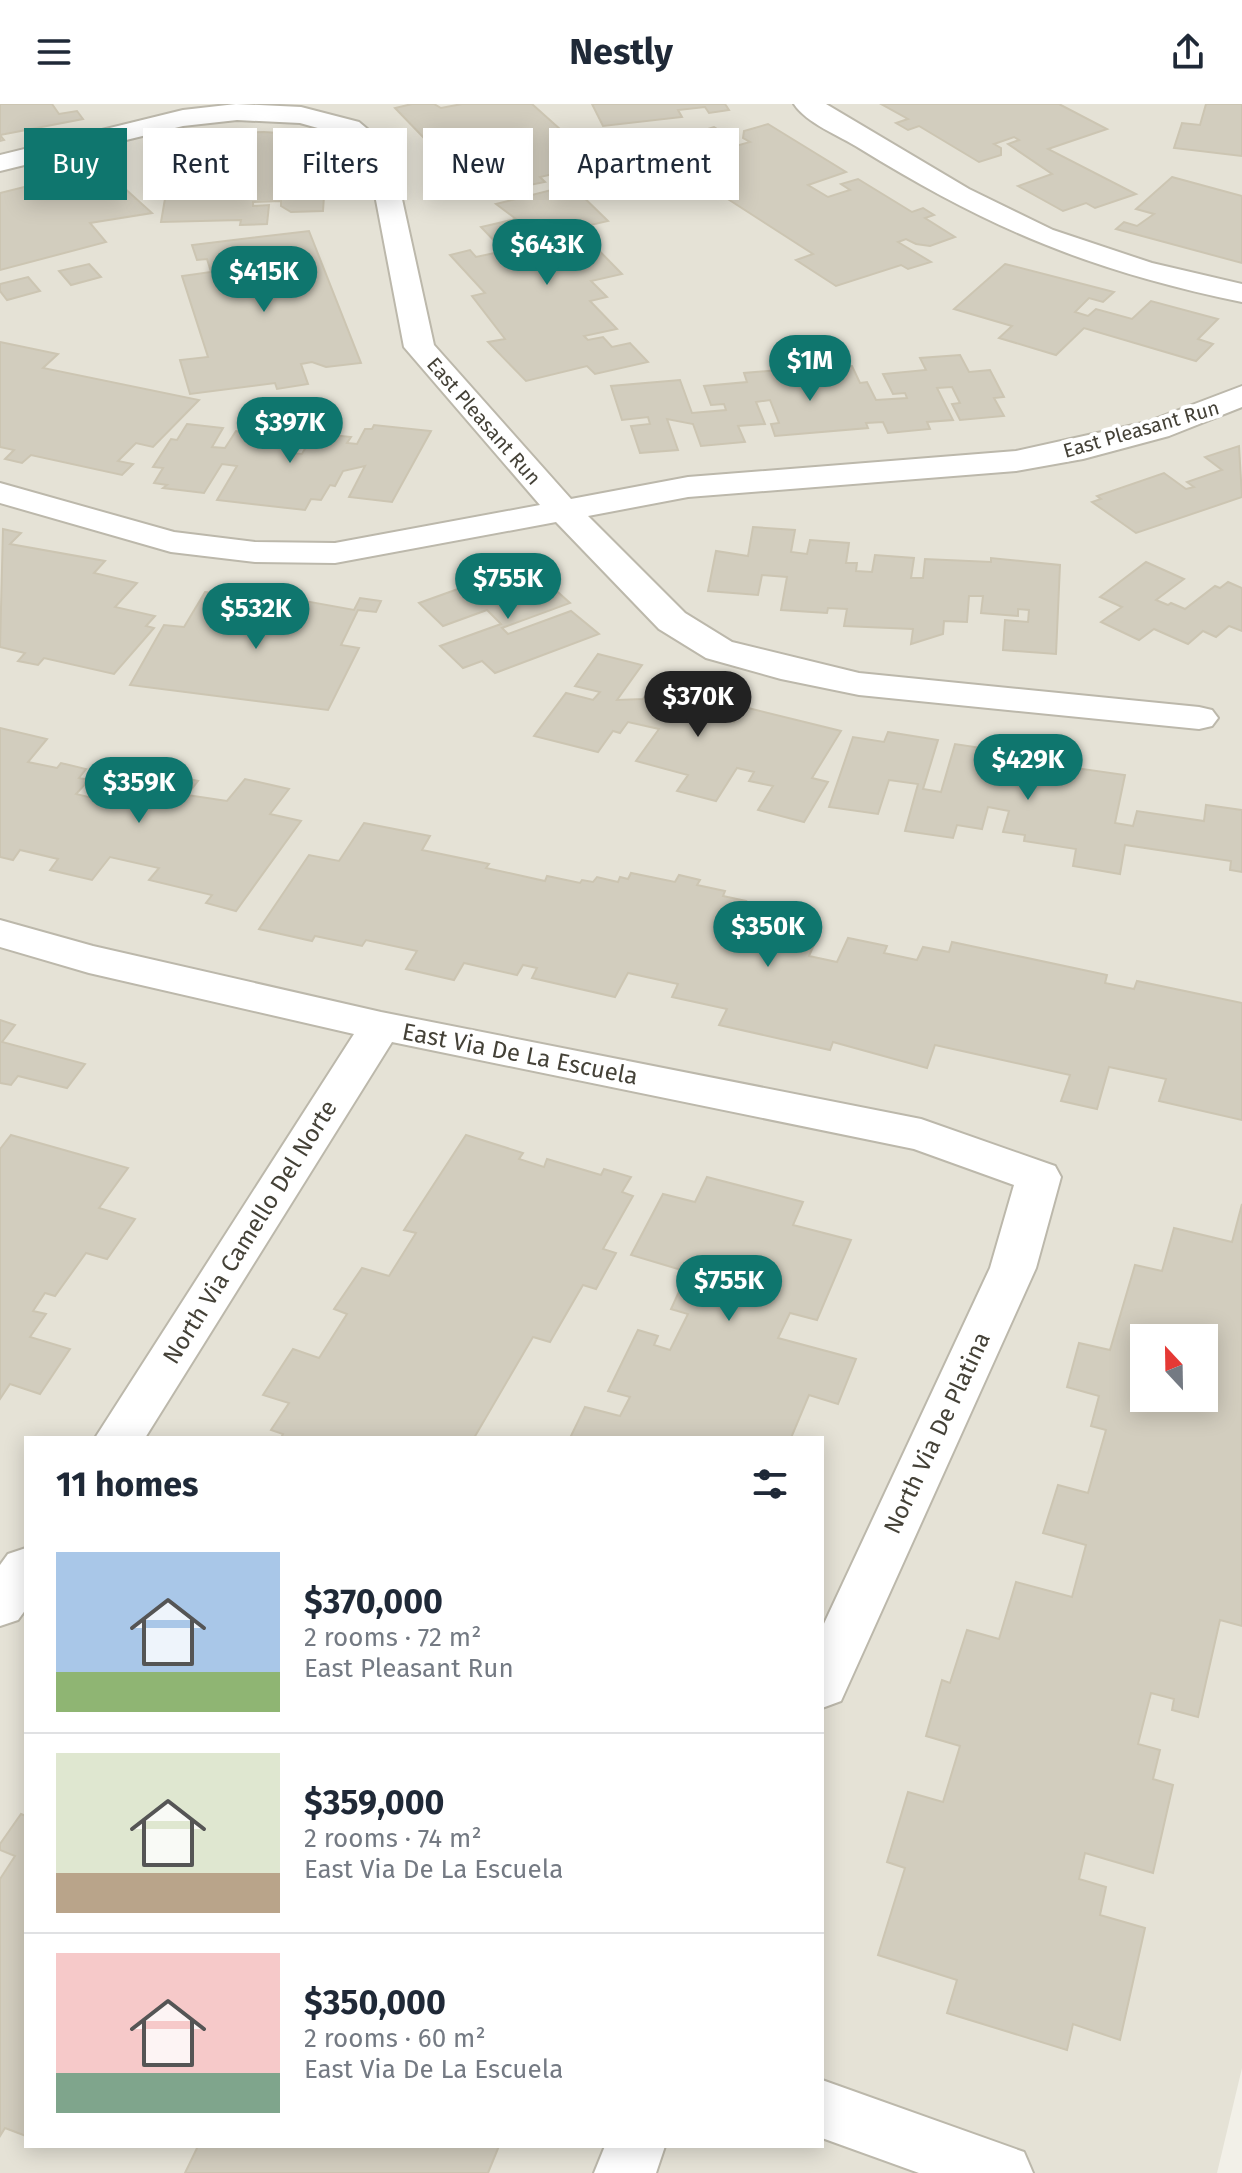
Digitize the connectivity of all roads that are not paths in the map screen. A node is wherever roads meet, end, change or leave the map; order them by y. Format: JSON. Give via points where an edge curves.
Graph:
{"nodes":[{"id":1,"x":807,"y":104,"type":"edge"},
{"id":2,"x":0,"y":163,"type":"edge"},
{"id":3,"x":1242,"y":293,"type":"edge"},
{"id":4,"x":1242,"y":396,"type":"edge"},
{"id":5,"x":0,"y":493,"type":"edge"},
{"id":6,"x":562,"y":509,"type":"junction"},
{"id":7,"x":1199,"y":718,"type":"dead end"},
{"id":8,"x":0,"y":933,"type":"edge"},
{"id":9,"x":381,"y":1026,"type":"junction"},
{"id":10,"x":1039,"y":1177,"type":"joint"},
{"id":11,"x":120,"y":1436,"type":"edge"},
{"id":12,"x":24,"y":1572,"type":"edge"},
{"id":13,"x":0,"y":1605,"type":"edge"},
{"id":14,"x":824,"y":1681,"type":"edge"},
{"id":15,"x":824,"y":2110,"type":"edge"},
{"id":16,"x":634,"y":2148,"type":"edge"},
{"id":17,"x":625,"y":2173,"type":"edge"},
{"id":18,"x":1002,"y":2173,"type":"edge"}],
"edges":[{"from":1,"to":3,"type":"street","via":[[983,209],[1081,250]]},
{"from":2,"to":6,"type":"street","name":"East Pleasant Run","via":[[183,118],[237,112],[301,115],[349,128],[381,155],[419,347]]},
{"from":4,"to":6,"type":"street","name":"East Pleasant Run","via":[[1158,429],[1016,461],[752,479]]},
{"from":5,"to":6,"type":"street","name":"East Pleasant Run","via":[[171,542],[255,552],[335,553]]},
{"from":6,"to":7,"type":"street","name":"East Pleasant Run","via":[[672,621],[719,650],[859,684]]},
{"from":8,"to":9,"type":"street","name":"East Via De La Escuela","via":[[89,959]]},
{"from":9,"to":10,"type":"street","name":"East Via De La Escuela","via":[[921,1135]]},
{"from":9,"to":11,"type":"street","name":"North Via Camello Del Norte"},
{"from":10,"to":14,"type":"street","name":"North Via De Platina","via":[[1013,1268]]},
{"from":12,"to":13,"type":"street"},
{"from":15,"to":18,"type":"street"},
{"from":16,"to":17,"type":"street"}]}
